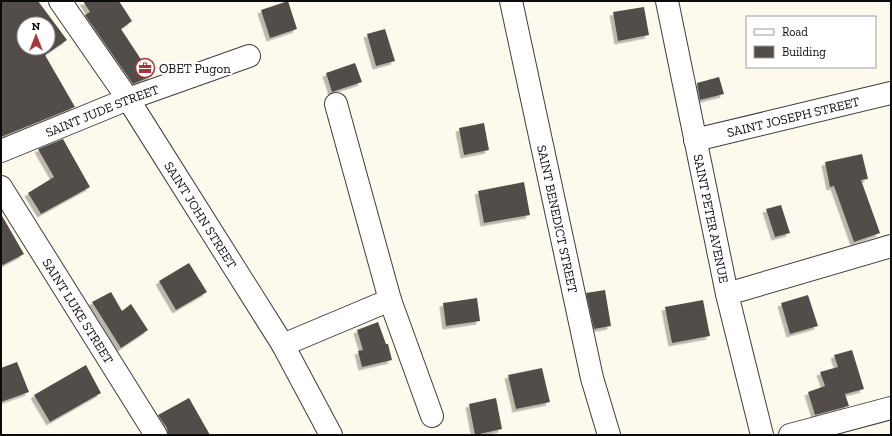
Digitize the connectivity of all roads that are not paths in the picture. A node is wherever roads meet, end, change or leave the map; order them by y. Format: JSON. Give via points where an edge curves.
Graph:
{"nodes":[{"id":1,"x":60,"y":1,"type":"edge"},
{"id":2,"x":511,"y":1,"type":"edge"},
{"id":3,"x":667,"y":1,"type":"edge"},
{"id":4,"x":249,"y":56,"type":"dead end"},
{"id":5,"x":891,"y":93,"type":"edge"},
{"id":6,"x":128,"y":99,"type":"junction"},
{"id":7,"x":336,"y":104,"type":"dead end"},
{"id":8,"x":695,"y":140,"type":"junction"},
{"id":9,"x":1,"y":151,"type":"edge"},
{"id":10,"x":1,"y":187,"type":"edge"},
{"id":11,"x":891,"y":246,"type":"edge"},
{"id":12,"x":728,"y":294,"type":"junction"},
{"id":13,"x":390,"y":300,"type":"junction"},
{"id":14,"x":283,"y":345,"type":"junction"},
{"id":15,"x":891,"y":408,"type":"edge"},
{"id":16,"x":432,"y":416,"type":"dead end"},
{"id":17,"x":156,"y":435,"type":"edge"},
{"id":18,"x":331,"y":435,"type":"edge"},
{"id":19,"x":609,"y":435,"type":"edge"},
{"id":20,"x":762,"y":435,"type":"edge"},
{"id":21,"x":790,"y":435,"type":"edge"}],
"edges":[{"from":1,"to":6,"type":"street","name":"SAINT JOHN STREET"},
{"from":2,"to":19,"type":"street","name":"SAINT BENEDICT STREET","via":[[592,378]]},
{"from":3,"to":8,"type":"street","name":"SAINT PETER AVENUE"},
{"from":4,"to":6,"type":"street","name":"SAINT JUDE STREET"},
{"from":5,"to":8,"type":"street","name":"SAINT JOSEPH STREET"},
{"from":6,"to":9,"type":"street","name":"SAINT JUDE STREET"},
{"from":6,"to":14,"type":"street","name":"SAINT JOHN STREET"},
{"from":7,"to":13,"type":"street"},
{"from":8,"to":12,"type":"street","name":"SAINT PETER AVENUE"},
{"from":10,"to":17,"type":"street","name":"SAINT LUKE STREET"},
{"from":11,"to":12,"type":"street"},
{"from":12,"to":20,"type":"street","name":"SAINT PETER AVENUE"},
{"from":13,"to":14,"type":"street"},
{"from":13,"to":16,"type":"street"},
{"from":14,"to":18,"type":"street","name":"SAINT JOHN STREET"},
{"from":15,"to":21,"type":"street"}]}
